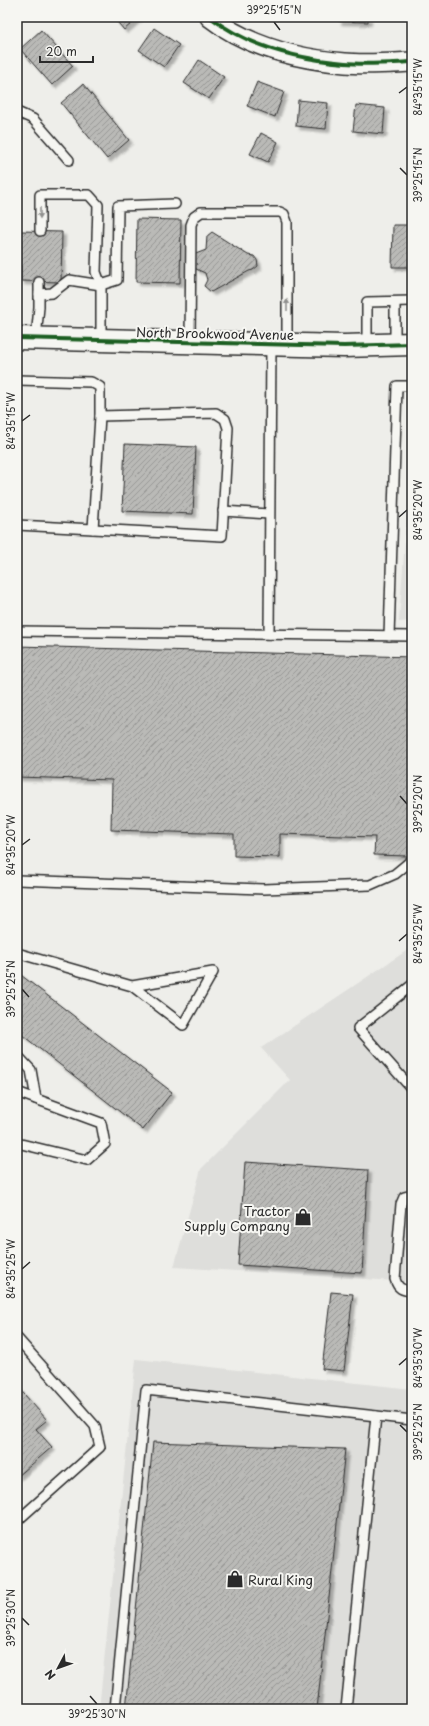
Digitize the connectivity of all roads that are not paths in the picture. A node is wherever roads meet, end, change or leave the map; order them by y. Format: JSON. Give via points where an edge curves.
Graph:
{"nodes":[{"id":1,"x":210,"y":17,"type":"edge"},
{"id":2,"x":412,"y":62,"type":"edge"},
{"id":3,"x":17,"y":112,"type":"edge"},
{"id":4,"x":69,"y":160,"type":"dead end"},
{"id":5,"x":175,"y":204,"type":"dead end"},
{"id":6,"x":40,"y":231,"type":"dead end"},
{"id":7,"x":39,"y":282,"type":"dead end"},
{"id":8,"x":101,"y":285,"type":"junction"},
{"id":9,"x":39,"y":294,"type":"junction"},
{"id":10,"x":412,"y":301,"type":"edge"},
{"id":11,"x":395,"y":302,"type":"junction"},
{"id":12,"x":26,"y":338,"type":"edge"},
{"id":13,"x":101,"y":340,"type":"junction"},
{"id":14,"x":190,"y":342,"type":"junction"},
{"id":15,"x":279,"y":344,"type":"junction"},
{"id":16,"x":366,"y":344,"type":"junction"},
{"id":17,"x":404,"y":344,"type":"edge"},
{"id":18,"x":17,"y":380,"type":"edge"},
{"id":19,"x":412,"y":386,"type":"edge"},
{"id":20,"x":100,"y":416,"type":"junction"},
{"id":21,"x":223,"y":511,"type":"junction"},
{"id":22,"x":269,"y":514,"type":"junction"},
{"id":23,"x":17,"y":525,"type":"edge"},
{"id":24,"x":93,"y":529,"type":"junction"},
{"id":25,"x":17,"y":631,"type":"edge"},
{"id":26,"x":269,"y":634,"type":"junction"},
{"id":27,"x":389,"y":636,"type":"junction"},
{"id":28,"x":412,"y":636,"type":"edge"},
{"id":29,"x":412,"y":860,"type":"edge"},
{"id":30,"x":17,"y":880,"type":"edge"},
{"id":31,"x":17,"y":953,"type":"edge"},
{"id":32,"x":412,"y":985,"type":"edge"},
{"id":33,"x":132,"y":986,"type":"junction"},
{"id":34,"x":17,"y":1055,"type":"edge"},
{"id":35,"x":412,"y":1089,"type":"edge"},
{"id":36,"x":17,"y":1092,"type":"edge"},
{"id":37,"x":36,"y":1098,"type":"junction"},
{"id":38,"x":17,"y":1143,"type":"edge"},
{"id":39,"x":412,"y":1194,"type":"edge"},
{"id":40,"x":412,"y":1291,"type":"edge"},
{"id":41,"x":17,"y":1338,"type":"edge"},
{"id":42,"x":376,"y":1416,"type":"junction"},
{"id":43,"x":412,"y":1420,"type":"edge"},
{"id":44,"x":17,"y":1521,"type":"edge"},
{"id":45,"x":115,"y":1709,"type":"edge"},
{"id":46,"x":346,"y":1709,"type":"edge"}],
"edges":[{"from":1,"to":2,"type":"street","via":[[261,45],[310,59],[346,63]]},
{"from":3,"to":4,"type":"lane","via":[[33,119]]},
{"from":5,"to":8,"type":"lane","via":[[118,206],[117,280]]},
{"from":8,"to":6,"type":"lane","one_way":true,"via":[[96,272],[98,205],[89,195],[40,195]]},
{"from":7,"to":9,"type":"lane"},
{"from":8,"to":9,"type":"lane","via":[[69,280],[52,293]]},
{"from":8,"to":13,"type":"lane"},
{"from":9,"to":12,"type":"lane"},
{"from":10,"to":11,"type":"lane"},
{"from":11,"to":16,"type":"lane","via":[[367,302]]},
{"from":11,"to":17,"type":"lane"},
{"from":12,"to":13,"type":"street","name":"North Brookwood Avenue"},
{"from":13,"to":14,"type":"street","name":"North Brookwood Avenue"},
{"from":14,"to":15,"type":"street","name":"North Brookwood Avenue"},
{"from":15,"to":14,"type":"lane","one_way":true,"via":[[287,222],[284,214],[280,212],[201,212],[194,217],[190,225]]},
{"from":15,"to":16,"type":"street","name":"North Brookwood Avenue"},
{"from":15,"to":22,"type":"lane"},
{"from":16,"to":17,"type":"street","name":"North Brookwood Avenue"},
{"from":18,"to":20,"type":"lane","via":[[91,382],[100,387]]},
{"from":19,"to":27,"type":"lane","via":[[397,386]]},
{"from":20,"to":21,"type":"lane","via":[[216,413],[225,419],[228,428]]},
{"from":20,"to":24,"type":"lane"},
{"from":21,"to":22,"type":"lane"},
{"from":21,"to":24,"type":"lane","via":[[222,536]]},
{"from":22,"to":26,"type":"lane"},
{"from":23,"to":24,"type":"lane"},
{"from":25,"to":26,"type":"lane"},
{"from":26,"to":27,"type":"lane"},
{"from":27,"to":28,"type":"lane"},
{"from":29,"to":30,"type":"lane","via":[[395,874],[370,885],[264,888]]},
{"from":31,"to":33,"type":"lane"},
{"from":32,"to":35,"type":"lane","via":[[358,1028]]},
{"from":33,"to":33,"type":"lane","via":[[182,1025],[213,972],[191,976]]},
{"from":34,"to":37,"type":"lane","via":[[31,1070]]},
{"from":36,"to":37,"type":"lane"},
{"from":37,"to":38,"type":"lane","via":[[101,1123],[105,1144],[88,1160]]},
{"from":39,"to":40,"type":"lane","via":[[404,1197],[401,1204],[395,1279],[397,1286]]},
{"from":41,"to":44,"type":"lane","via":[[95,1426],[100,1447]]},
{"from":42,"to":43,"type":"lane"},
{"from":42,"to":45,"type":"lane","via":[[146,1390]]},
{"from":42,"to":46,"type":"lane"}]}
